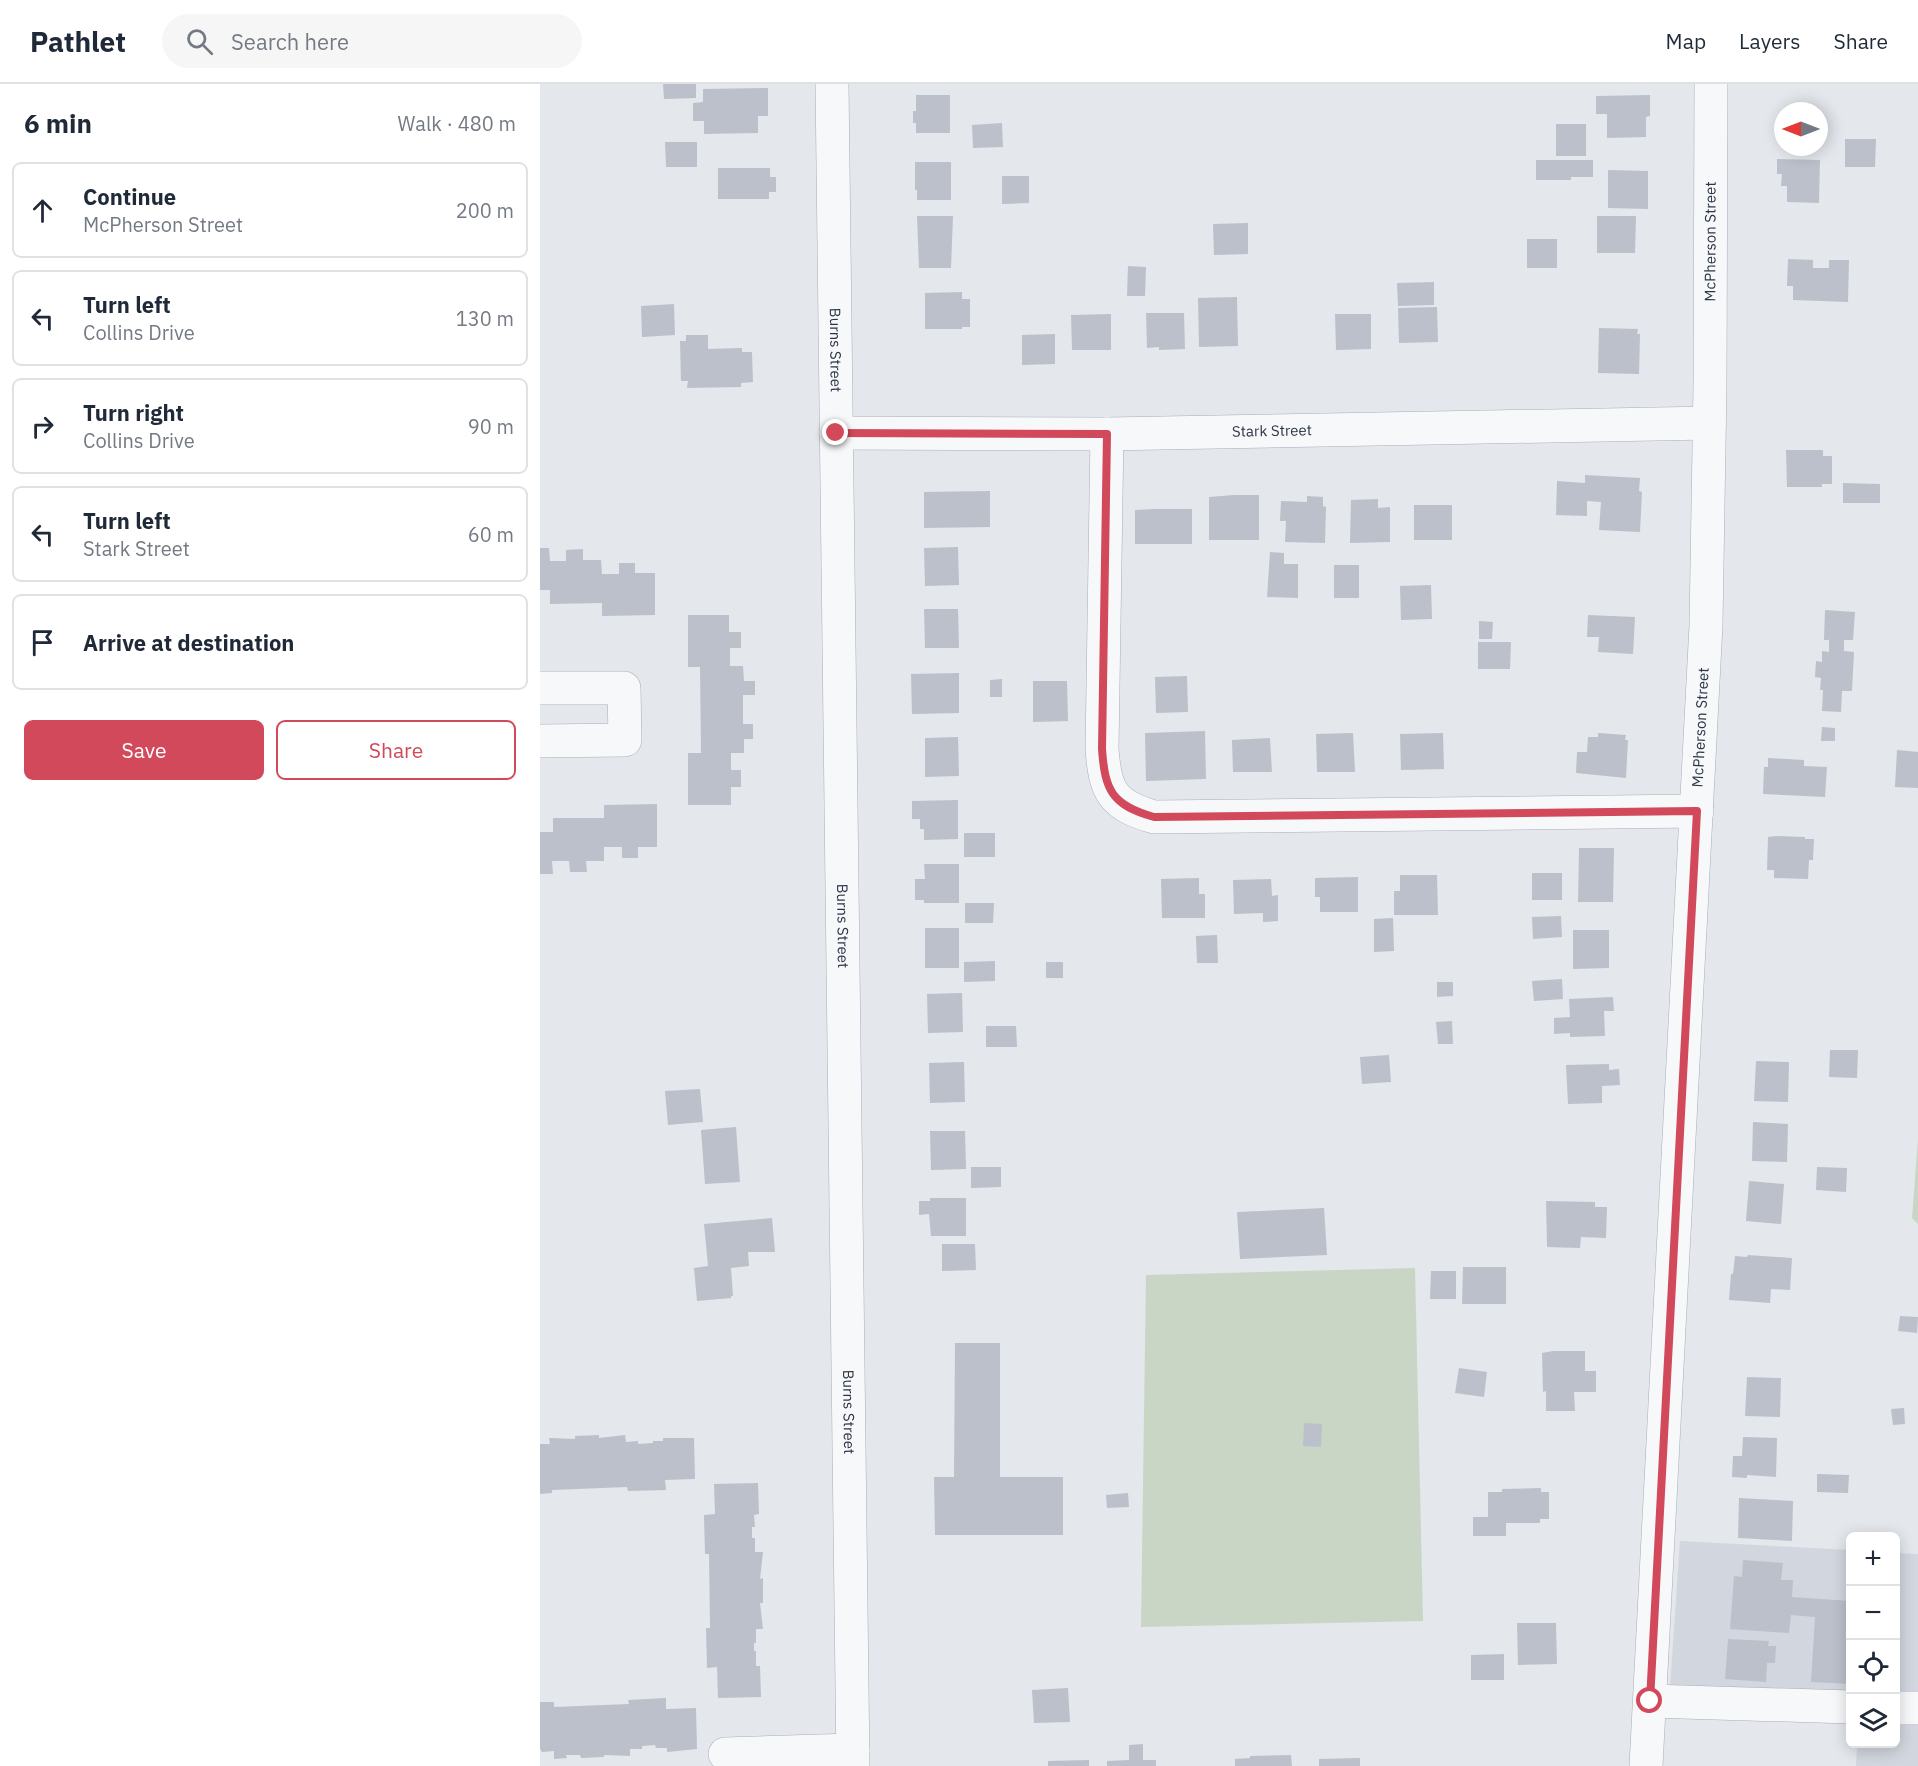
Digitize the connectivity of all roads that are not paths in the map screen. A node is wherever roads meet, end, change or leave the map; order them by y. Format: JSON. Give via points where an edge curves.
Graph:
{"nodes":[{"id":1,"x":832,"y":84,"type":"edge"},
{"id":2,"x":1711,"y":84,"type":"edge"},
{"id":3,"x":1709,"y":423,"type":"junction"},
{"id":4,"x":836,"y":433,"type":"junction"},
{"id":5,"x":1107,"y":434,"type":"junction"},
{"id":6,"x":540,"y":688,"type":"edge"},
{"id":7,"x":540,"y":741,"type":"edge"},
{"id":8,"x":1697,"y":811,"type":"junction"},
{"id":9,"x":1650,"y":1701,"type":"junction"},
{"id":10,"x":1846,"y":1707,"type":"edge"},
{"id":11,"x":1900,"y":1708,"type":"edge"},
{"id":12,"x":1918,"y":1708,"type":"edge"},
{"id":13,"x":725,"y":1754,"type":"dead end"},
{"id":14,"x":853,"y":1758,"type":"edge"},
{"id":15,"x":1646,"y":1766,"type":"edge"}],
"edges":[{"from":1,"to":4,"type":"street","name":"Burns Street"},
{"from":2,"to":3,"type":"street","name":"McPherson Street"},
{"from":3,"to":5,"type":"street","name":"Stark Street"},
{"from":3,"to":8,"type":"street","name":"McPherson Street","via":[[1706,626]]},
{"from":4,"to":5,"type":"street","name":"Stark Street"},
{"from":4,"to":14,"type":"street","name":"Burns Street"},
{"from":5,"to":8,"type":"street","via":[[1102,749],[1104,776],[1122,804],[1154,817]]},
{"from":6,"to":7,"type":"street","via":[[624,688],[625,740]]},
{"from":8,"to":9,"type":"street","name":"McPherson Street"},
{"from":9,"to":10,"type":"street"},
{"from":9,"to":15,"type":"street","name":"McPherson Street"},
{"from":11,"to":12,"type":"street"},
{"from":13,"to":14,"type":"street"}]}
